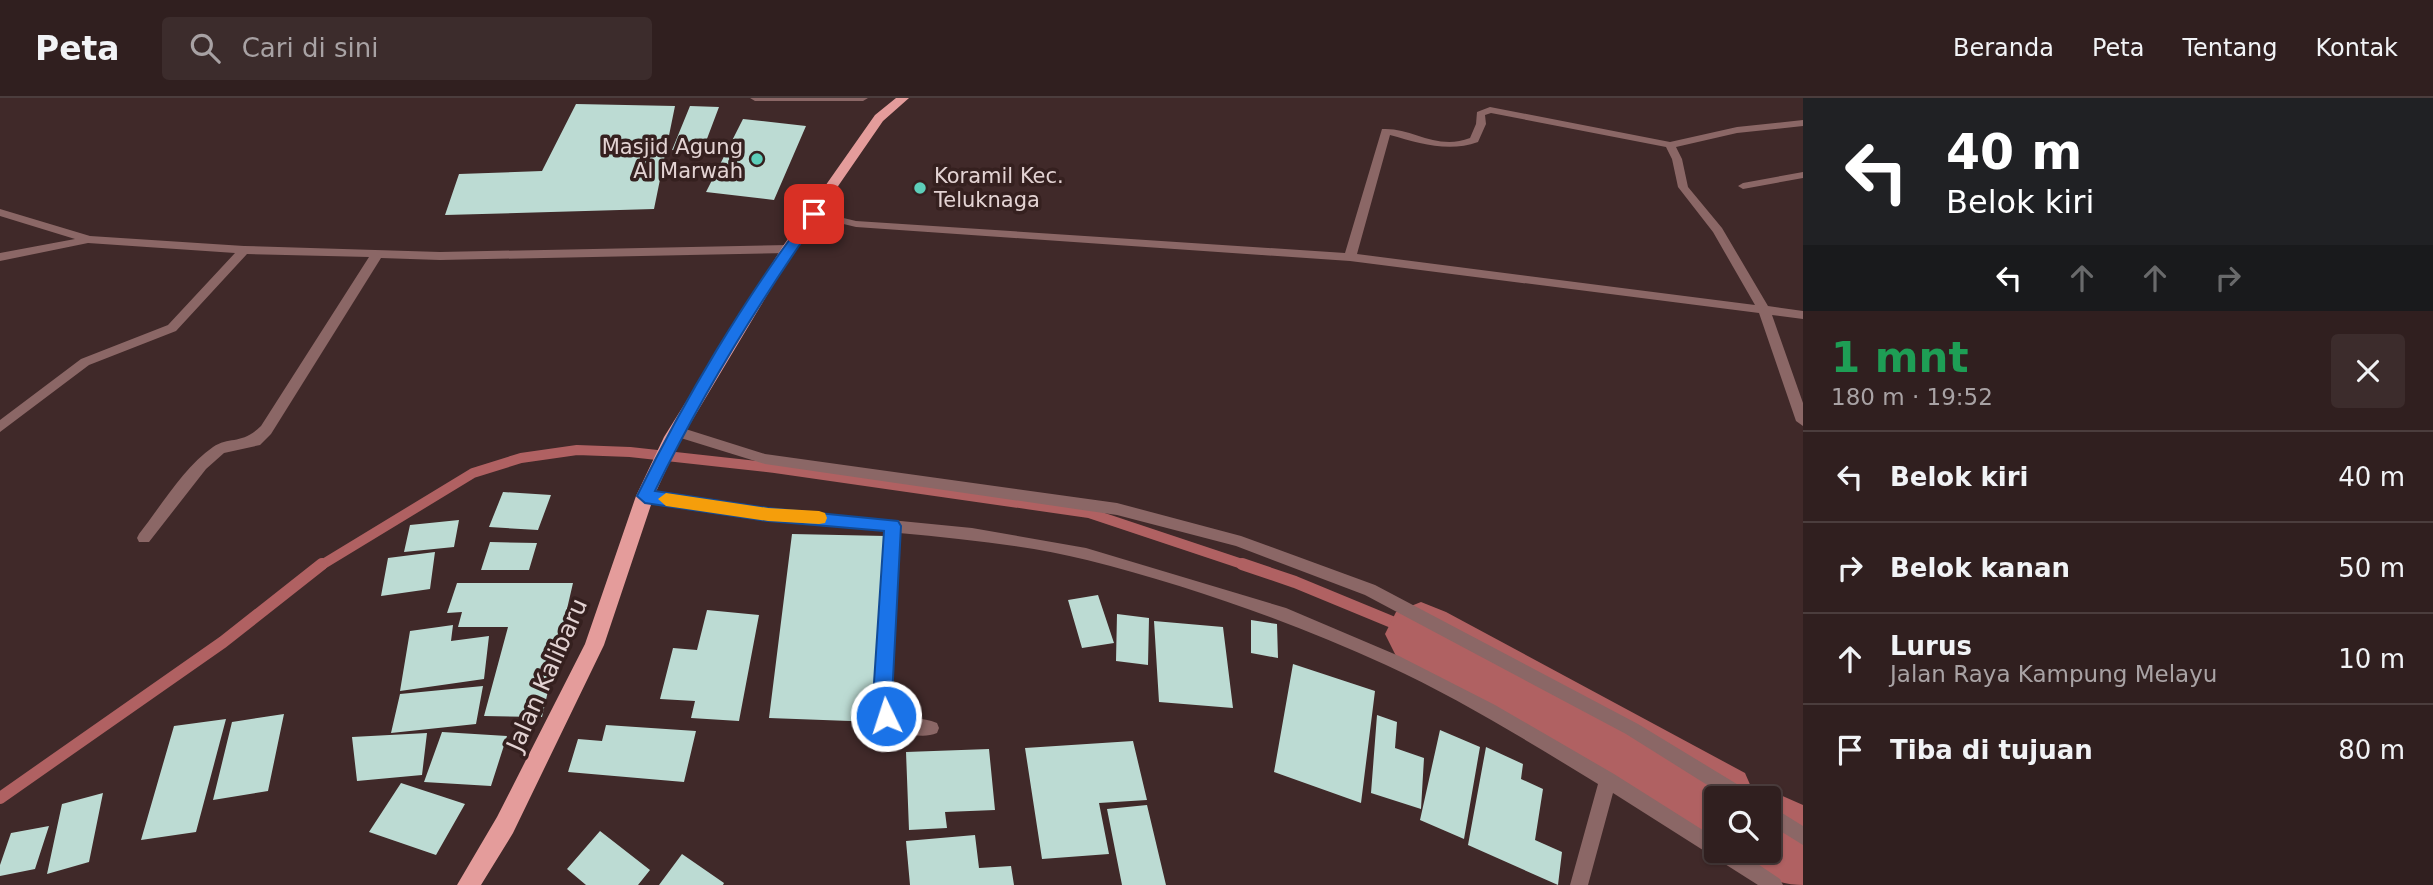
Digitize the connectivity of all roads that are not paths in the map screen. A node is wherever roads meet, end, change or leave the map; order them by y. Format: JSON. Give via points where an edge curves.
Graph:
{"nodes":[{"id":1,"x":755,"y":98,"type":"edge"},
{"id":2,"x":863,"y":98,"type":"edge"},
{"id":3,"x":902,"y":98,"type":"edge"},
{"id":4,"x":1483,"y":98,"type":"edge"},
{"id":5,"x":1490,"y":110,"type":"junction"},
{"id":6,"x":1803,"y":123,"type":"edge"},
{"id":7,"x":1670,"y":145,"type":"junction"},
{"id":8,"x":1803,"y":175,"type":"edge"},
{"id":9,"x":1742,"y":186,"type":"dead end"},
{"id":10,"x":0,"y":212,"type":"edge"},
{"id":11,"x":814,"y":214,"type":"junction"},
{"id":12,"x":89,"y":240,"type":"junction"},
{"id":13,"x":788,"y":249,"type":"junction"},
{"id":14,"x":244,"y":250,"type":"junction"},
{"id":15,"x":378,"y":253,"type":"junction"},
{"id":16,"x":0,"y":257,"type":"edge"},
{"id":17,"x":1350,"y":257,"type":"junction"},
{"id":18,"x":1763,"y":308,"type":"junction"},
{"id":19,"x":1803,"y":315,"type":"edge"},
{"id":20,"x":1803,"y":421,"type":"edge"},
{"id":21,"x":0,"y":427,"type":"edge"},
{"id":22,"x":673,"y":437,"type":"junction"},
{"id":23,"x":649,"y":487,"type":"junction"},
{"id":24,"x":892,"y":526,"type":"junction"},
{"id":25,"x":144,"y":538,"type":"dead end"},
{"id":26,"x":931,"y":728,"type":"dead end"},
{"id":27,"x":1608,"y":779,"type":"junction"},
{"id":28,"x":1725,"y":786,"type":"edge"},
{"id":29,"x":1781,"y":822,"type":"edge"},
{"id":30,"x":1803,"y":836,"type":"edge"},
{"id":31,"x":1704,"y":841,"type":"edge"},
{"id":32,"x":1739,"y":863,"type":"edge"},
{"id":33,"x":468,"y":885,"type":"edge"},
{"id":34,"x":1579,"y":885,"type":"edge"},
{"id":35,"x":1774,"y":885,"type":"edge"}],
"edges":[{"from":1,"to":2,"type":"street"},
{"from":3,"to":11,"type":"main road","name":"Jalan Kalibaru","via":[[879,118]]},
{"from":4,"to":5,"type":"street"},
{"from":5,"to":7,"type":"street"},
{"from":5,"to":17,"type":"street","via":[[1480,114],[1481,124],[1469,143],[1441,144],[1386,131]]},
{"from":6,"to":7,"type":"street","via":[[1737,130]]},
{"from":7,"to":18,"type":"street","via":[[1684,187],[1718,230]]},
{"from":8,"to":9,"type":"street"},
{"from":10,"to":12,"type":"street"},
{"from":11,"to":13,"type":"main road","name":"Jalan Kalibaru"},
{"from":11,"to":17,"type":"street","via":[[921,229]]},
{"from":12,"to":14,"type":"street"},
{"from":12,"to":16,"type":"street"},
{"from":13,"to":15,"type":"street","via":[[440,256]]},
{"from":13,"to":22,"type":"main road","name":"Jalan Kalibaru"},
{"from":14,"to":15,"type":"street"},
{"from":14,"to":21,"type":"street","via":[[172,328],[85,362]]},
{"from":15,"to":25,"type":"street","via":[[266,430],[255,441],[220,449],[201,465]]},
{"from":17,"to":18,"type":"street"},
{"from":18,"to":19,"type":"street"},
{"from":18,"to":20,"type":"street"},
{"from":22,"to":23,"type":"main road","name":"Jalan Kalibaru"},
{"from":22,"to":28,"type":"street","via":[[765,459],[1117,509],[1236,540],[1370,590],[1665,747]]},
{"from":23,"to":24,"type":"street","via":[[768,514]]},
{"from":23,"to":33,"type":"main road","name":"Jalan Kalibaru","via":[[594,645],[505,825]]},
{"from":24,"to":26,"type":"street","via":[[882,698],[886,716],[906,726]]},
{"from":24,"to":27,"type":"street","via":[[972,534],[1086,554],[1286,615],[1393,661]]},
{"from":27,"to":31,"type":"street"},
{"from":27,"to":34,"type":"street"},
{"from":29,"to":30,"type":"street"},
{"from":32,"to":35,"type":"street"}]}
